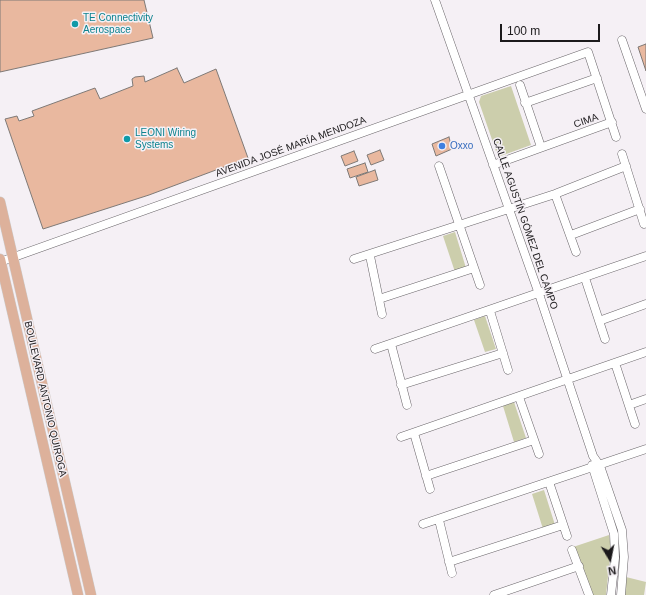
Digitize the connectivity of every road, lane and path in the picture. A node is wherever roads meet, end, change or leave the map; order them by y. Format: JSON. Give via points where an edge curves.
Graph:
{"nodes":[{"id":1,"x":435,"y":0,"type":"edge"},
{"id":2,"x":622,"y":40,"type":"dead end"},
{"id":3,"x":588,"y":52,"type":"joint"},
{"id":4,"x":597,"y":78,"type":"junction"},
{"id":5,"x":520,"y":85,"type":"dead end"},
{"id":6,"x":468,"y":94,"type":"junction"},
{"id":7,"x":525,"y":103,"type":"junction"},
{"id":8,"x":646,"y":109,"type":"edge"},
{"id":9,"x":612,"y":122,"type":"junction"},
{"id":10,"x":616,"y":136,"type":"dead end"},
{"id":11,"x":541,"y":147,"type":"junction"},
{"id":12,"x":622,"y":154,"type":"dead end"},
{"id":13,"x":493,"y":165,"type":"junction"},
{"id":14,"x":439,"y":166,"type":"dead end"},
{"id":15,"x":626,"y":166,"type":"junction"},
{"id":16,"x":556,"y":194,"type":"junction"},
{"id":17,"x":0,"y":202,"type":"edge"},
{"id":18,"x":509,"y":209,"type":"junction"},
{"id":19,"x":640,"y":209,"type":"junction"},
{"id":20,"x":644,"y":224,"type":"dead end"},
{"id":21,"x":460,"y":226,"type":"junction"},
{"id":22,"x":571,"y":235,"type":"junction"},
{"id":23,"x":576,"y":252,"type":"dead end"},
{"id":24,"x":370,"y":256,"type":"junction"},
{"id":25,"x":646,"y":256,"type":"edge"},
{"id":26,"x":12,"y":258,"type":"junction"},
{"id":27,"x":354,"y":259,"type":"dead end"},
{"id":28,"x":0,"y":261,"type":"edge"},
{"id":29,"x":474,"y":268,"type":"junction"},
{"id":30,"x":585,"y":278,"type":"junction"},
{"id":31,"x":480,"y":285,"type":"dead end"},
{"id":32,"x":539,"y":294,"type":"junction"},
{"id":33,"x":380,"y":299,"type":"junction"},
{"id":34,"x":646,"y":304,"type":"edge"},
{"id":35,"x":490,"y":311,"type":"junction"},
{"id":36,"x":382,"y":314,"type":"dead end"},
{"id":37,"x":599,"y":320,"type":"junction"},
{"id":38,"x":605,"y":339,"type":"dead end"},
{"id":39,"x":390,"y":344,"type":"junction"},
{"id":40,"x":375,"y":349,"type":"dead end"},
{"id":41,"x":503,"y":352,"type":"junction"},
{"id":42,"x":646,"y":352,"type":"edge"},
{"id":43,"x":615,"y":363,"type":"junction"},
{"id":44,"x":508,"y":370,"type":"dead end"},
{"id":45,"x":567,"y":380,"type":"junction"},
{"id":46,"x":401,"y":385,"type":"junction"},
{"id":47,"x":519,"y":397,"type":"junction"},
{"id":48,"x":646,"y":399,"type":"edge"},
{"id":49,"x":406,"y":405,"type":"dead end"},
{"id":50,"x":629,"y":406,"type":"junction"},
{"id":51,"x":635,"y":424,"type":"dead end"},
{"id":52,"x":414,"y":432,"type":"junction"},
{"id":53,"x":401,"y":437,"type":"dead end"},
{"id":54,"x":534,"y":440,"type":"junction"},
{"id":55,"x":646,"y":451,"type":"edge"},
{"id":56,"x":539,"y":454,"type":"dead end"},
{"id":57,"x":596,"y":467,"type":"junction"},
{"id":58,"x":426,"y":476,"type":"junction"},
{"id":59,"x":549,"y":482,"type":"junction"},
{"id":60,"x":430,"y":489,"type":"dead end"},
{"id":61,"x":439,"y":520,"type":"junction"},
{"id":62,"x":423,"y":524,"type":"dead end"},
{"id":63,"x":563,"y":525,"type":"junction"},
{"id":64,"x":568,"y":536,"type":"dead end"},
{"id":65,"x":572,"y":550,"type":"dead end"},
{"id":66,"x":624,"y":557,"type":"junction"},
{"id":67,"x":615,"y":558,"type":"junction"},
{"id":68,"x":449,"y":562,"type":"junction"},
{"id":69,"x":579,"y":566,"type":"junction"},
{"id":70,"x":452,"y":573,"type":"dead end"},
{"id":71,"x":78,"y":595,"type":"edge"},
{"id":72,"x":91,"y":595,"type":"edge"},
{"id":73,"x":494,"y":595,"type":"edge"},
{"id":74,"x":589,"y":595,"type":"edge"},
{"id":75,"x":611,"y":595,"type":"edge"},
{"id":76,"x":621,"y":595,"type":"edge"}],
"edges":[{"from":1,"to":6,"type":"street","name":"CALLE AGUSTÍN GÓMEZ DEL CAMPO"},
{"from":2,"to":8,"type":"street"},
{"from":3,"to":4,"type":"street","name":"CIMA"},
{"from":3,"to":6,"type":"street","name":"AVENIDA JOSÉ MARÍA MENDOZA"},
{"from":4,"to":7,"type":"street"},
{"from":4,"to":9,"type":"street","name":"CIMA"},
{"from":5,"to":7,"type":"street"},
{"from":6,"to":13,"type":"street","name":"CALLE AGUSTÍN GÓMEZ DEL CAMPO"},
{"from":6,"to":26,"type":"street","name":"AVENIDA JOSÉ MARÍA MENDOZA"},
{"from":7,"to":11,"type":"street"},
{"from":9,"to":10,"type":"street"},
{"from":9,"to":11,"type":"street","name":"CIMA"},
{"from":11,"to":13,"type":"street","name":"CIMA"},
{"from":12,"to":15,"type":"street"},
{"from":13,"to":18,"type":"street","name":"CALLE AGUSTÍN GÓMEZ DEL CAMPO"},
{"from":14,"to":21,"type":"street"},
{"from":15,"to":16,"type":"street"},
{"from":15,"to":19,"type":"street"},
{"from":16,"to":18,"type":"street"},
{"from":16,"to":22,"type":"street"},
{"from":17,"to":26,"type":"main road","name":"BOULEVARD ANTONIO QUIROGA"},
{"from":18,"to":21,"type":"street"},
{"from":18,"to":32,"type":"street","name":"CALLE AGUSTÍN GÓMEZ DEL CAMPO"},
{"from":19,"to":20,"type":"street"},
{"from":19,"to":22,"type":"street"},
{"from":21,"to":24,"type":"street"},
{"from":21,"to":29,"type":"street"},
{"from":22,"to":23,"type":"street"},
{"from":24,"to":27,"type":"street"},
{"from":24,"to":33,"type":"street"},
{"from":25,"to":30,"type":"street"},
{"from":26,"to":28,"type":"street","name":"AVENIDA JOSÉ MARÍA MENDOZA"},
{"from":26,"to":72,"type":"main road","name":"BOULEVARD ANTONIO QUIROGA"},
{"from":28,"to":71,"type":"main road","name":"BOULEVARD ANTONIO QUIROGA"},
{"from":29,"to":31,"type":"street"},
{"from":29,"to":33,"type":"street"},
{"from":30,"to":32,"type":"street"},
{"from":30,"to":37,"type":"street"},
{"from":32,"to":35,"type":"street"},
{"from":32,"to":45,"type":"street","name":"CALLE AGUSTÍN GÓMEZ DEL CAMPO"},
{"from":33,"to":36,"type":"street"},
{"from":34,"to":37,"type":"street"},
{"from":35,"to":39,"type":"street"},
{"from":35,"to":41,"type":"street"},
{"from":37,"to":38,"type":"street"},
{"from":39,"to":40,"type":"street"},
{"from":39,"to":46,"type":"street"},
{"from":41,"to":44,"type":"street"},
{"from":41,"to":46,"type":"street"},
{"from":42,"to":43,"type":"street"},
{"from":43,"to":45,"type":"street"},
{"from":43,"to":50,"type":"street"},
{"from":45,"to":47,"type":"street"},
{"from":45,"to":57,"type":"street","name":"CALLE AGUSTÍN GÓMEZ DEL CAMPO"},
{"from":46,"to":49,"type":"street"},
{"from":47,"to":52,"type":"street"},
{"from":47,"to":54,"type":"street"},
{"from":48,"to":50,"type":"street"},
{"from":50,"to":51,"type":"street"},
{"from":52,"to":53,"type":"street"},
{"from":52,"to":58,"type":"street"},
{"from":54,"to":56,"type":"street"},
{"from":54,"to":58,"type":"street"},
{"from":55,"to":57,"type":"street"},
{"from":57,"to":59,"type":"street"},
{"from":57,"to":66,"type":"street","name":"CALLE AGUSTÍN GÓMEZ DEL CAMPO","via":[[622,530]]},
{"from":57,"to":67,"type":"street","name":"CALLE AGUSTÍN GÓMEZ DEL CAMPO","via":[[613,530]]},
{"from":58,"to":60,"type":"street"},
{"from":59,"to":61,"type":"street"},
{"from":59,"to":63,"type":"street"},
{"from":61,"to":62,"type":"street"},
{"from":61,"to":68,"type":"street"},
{"from":63,"to":64,"type":"street"},
{"from":63,"to":68,"type":"street"},
{"from":65,"to":69,"type":"street"},
{"from":66,"to":67,"type":"street"},
{"from":66,"to":76,"type":"street","name":"CALLE AGUSTÍN GÓMEZ DEL CAMPO"},
{"from":67,"to":75,"type":"street","name":"CALLE AGUSTÍN GÓMEZ DEL CAMPO"},
{"from":68,"to":70,"type":"street"},
{"from":69,"to":73,"type":"street"},
{"from":69,"to":74,"type":"street"}]}
